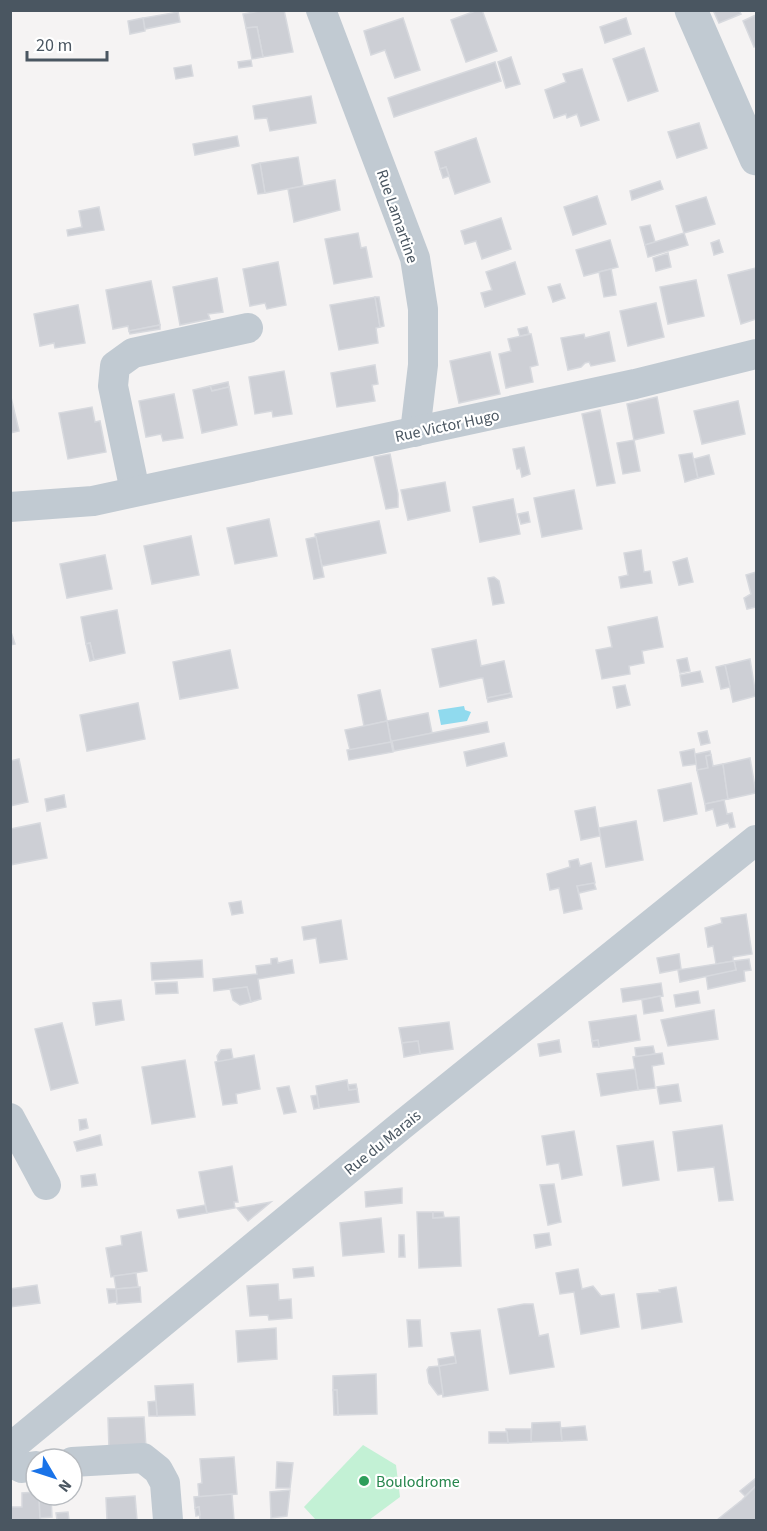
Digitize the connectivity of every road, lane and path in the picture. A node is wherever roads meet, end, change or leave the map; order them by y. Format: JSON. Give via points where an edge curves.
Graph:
{"nodes":[{"id":1,"x":321,"y":10,"type":"edge"},
{"id":2,"x":691,"y":10,"type":"edge"},
{"id":3,"x":756,"y":159,"type":"edge"},
{"id":4,"x":248,"y":328,"type":"dead end"},
{"id":5,"x":756,"y":354,"type":"edge"},
{"id":6,"x":415,"y":432,"type":"junction"},
{"id":7,"x":135,"y":491,"type":"junction"},
{"id":8,"x":10,"y":507,"type":"edge"},
{"id":9,"x":756,"y":840,"type":"edge"},
{"id":10,"x":10,"y":1118,"type":"edge"},
{"id":11,"x":46,"y":1185,"type":"dead end"},
{"id":12,"x":10,"y":1448,"type":"edge"},
{"id":13,"x":84,"y":1461,"type":"edge"},
{"id":14,"x":10,"y":1462,"type":"edge"},
{"id":15,"x":24,"y":1468,"type":"edge"},
{"id":16,"x":168,"y":1521,"type":"edge"}],
"edges":[{"from":1,"to":6,"type":"street","name":"Rue Lamartine","via":[[415,258],[423,309],[423,365]]},
{"from":2,"to":3,"type":"street"},
{"from":4,"to":7,"type":"street","via":[[133,353],[115,366],[113,386]]},
{"from":5,"to":6,"type":"street","name":"Rue Victor Hugo"},
{"from":6,"to":7,"type":"street","name":"Rue Victor Hugo"},
{"from":7,"to":8,"type":"street","name":"Rue Victor Hugo","via":[[93,501]]},
{"from":9,"to":12,"type":"street","name":"Rue du Marais"},
{"from":10,"to":11,"type":"street"},
{"from":13,"to":16,"type":"street","via":[[143,1458],[158,1470],[165,1483]]},
{"from":14,"to":15,"type":"street"}]}
